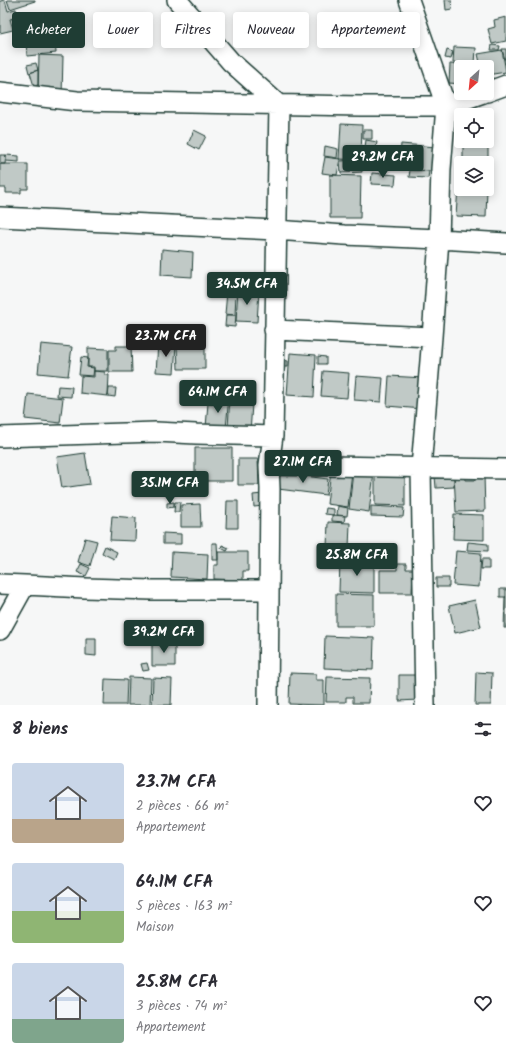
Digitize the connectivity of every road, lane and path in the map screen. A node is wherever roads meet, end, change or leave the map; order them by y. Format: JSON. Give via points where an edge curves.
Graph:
{"nodes":[{"id":1,"x":177,"y":0,"type":"edge"},
{"id":2,"x":409,"y":0,"type":"edge"},
{"id":3,"x":506,"y":85,"type":"edge"},
{"id":4,"x":494,"y":89,"type":"edge"},
{"id":5,"x":0,"y":92,"type":"edge"},
{"id":6,"x":463,"y":100,"type":"edge"},
{"id":7,"x":279,"y":105,"type":"junction"},
{"id":8,"x":446,"y":106,"type":"junction"},
{"id":9,"x":0,"y":217,"type":"edge"},
{"id":10,"x":276,"y":230,"type":"junction"},
{"id":11,"x":439,"y":239,"type":"junction"},
{"id":12,"x":506,"y":243,"type":"edge"},
{"id":13,"x":274,"y":330,"type":"junction"},
{"id":14,"x":432,"y":337,"type":"junction"},
{"id":15,"x":273,"y":436,"type":"junction"},
{"id":16,"x":0,"y":437,"type":"edge"},
{"id":17,"x":269,"y":465,"type":"junction"},
{"id":18,"x":421,"y":468,"type":"junction"},
{"id":19,"x":506,"y":469,"type":"edge"},
{"id":20,"x":0,"y":584,"type":"edge"},
{"id":21,"x":25,"y":585,"type":"junction"},
{"id":22,"x":269,"y":590,"type":"junction"},
{"id":23,"x":0,"y":630,"type":"edge"},
{"id":24,"x":268,"y":705,"type":"edge"},
{"id":25,"x":425,"y":705,"type":"edge"}],
"edges":[{"from":1,"to":7,"type":"street","via":[[232,62]]},
{"from":2,"to":8,"type":"street"},
{"from":3,"to":4,"type":"street"},
{"from":5,"to":7,"type":"street","via":[[77,101]]},
{"from":6,"to":8,"type":"street"},
{"from":7,"to":8,"type":"street"},
{"from":7,"to":10,"type":"street"},
{"from":8,"to":11,"type":"street"},
{"from":9,"to":10,"type":"street"},
{"from":10,"to":11,"type":"street"},
{"from":10,"to":13,"type":"street"},
{"from":11,"to":12,"type":"street"},
{"from":11,"to":14,"type":"street"},
{"from":13,"to":14,"type":"street"},
{"from":13,"to":15,"type":"street"},
{"from":14,"to":18,"type":"street"},
{"from":15,"to":16,"type":"street","via":[[156,432]]},
{"from":15,"to":17,"type":"street"},
{"from":17,"to":18,"type":"street"},
{"from":17,"to":22,"type":"street"},
{"from":18,"to":19,"type":"street"},
{"from":18,"to":25,"type":"street"},
{"from":20,"to":21,"type":"street"},
{"from":21,"to":22,"type":"street","via":[[152,590]]},
{"from":21,"to":23,"type":"street"},
{"from":22,"to":24,"type":"street"}]}
